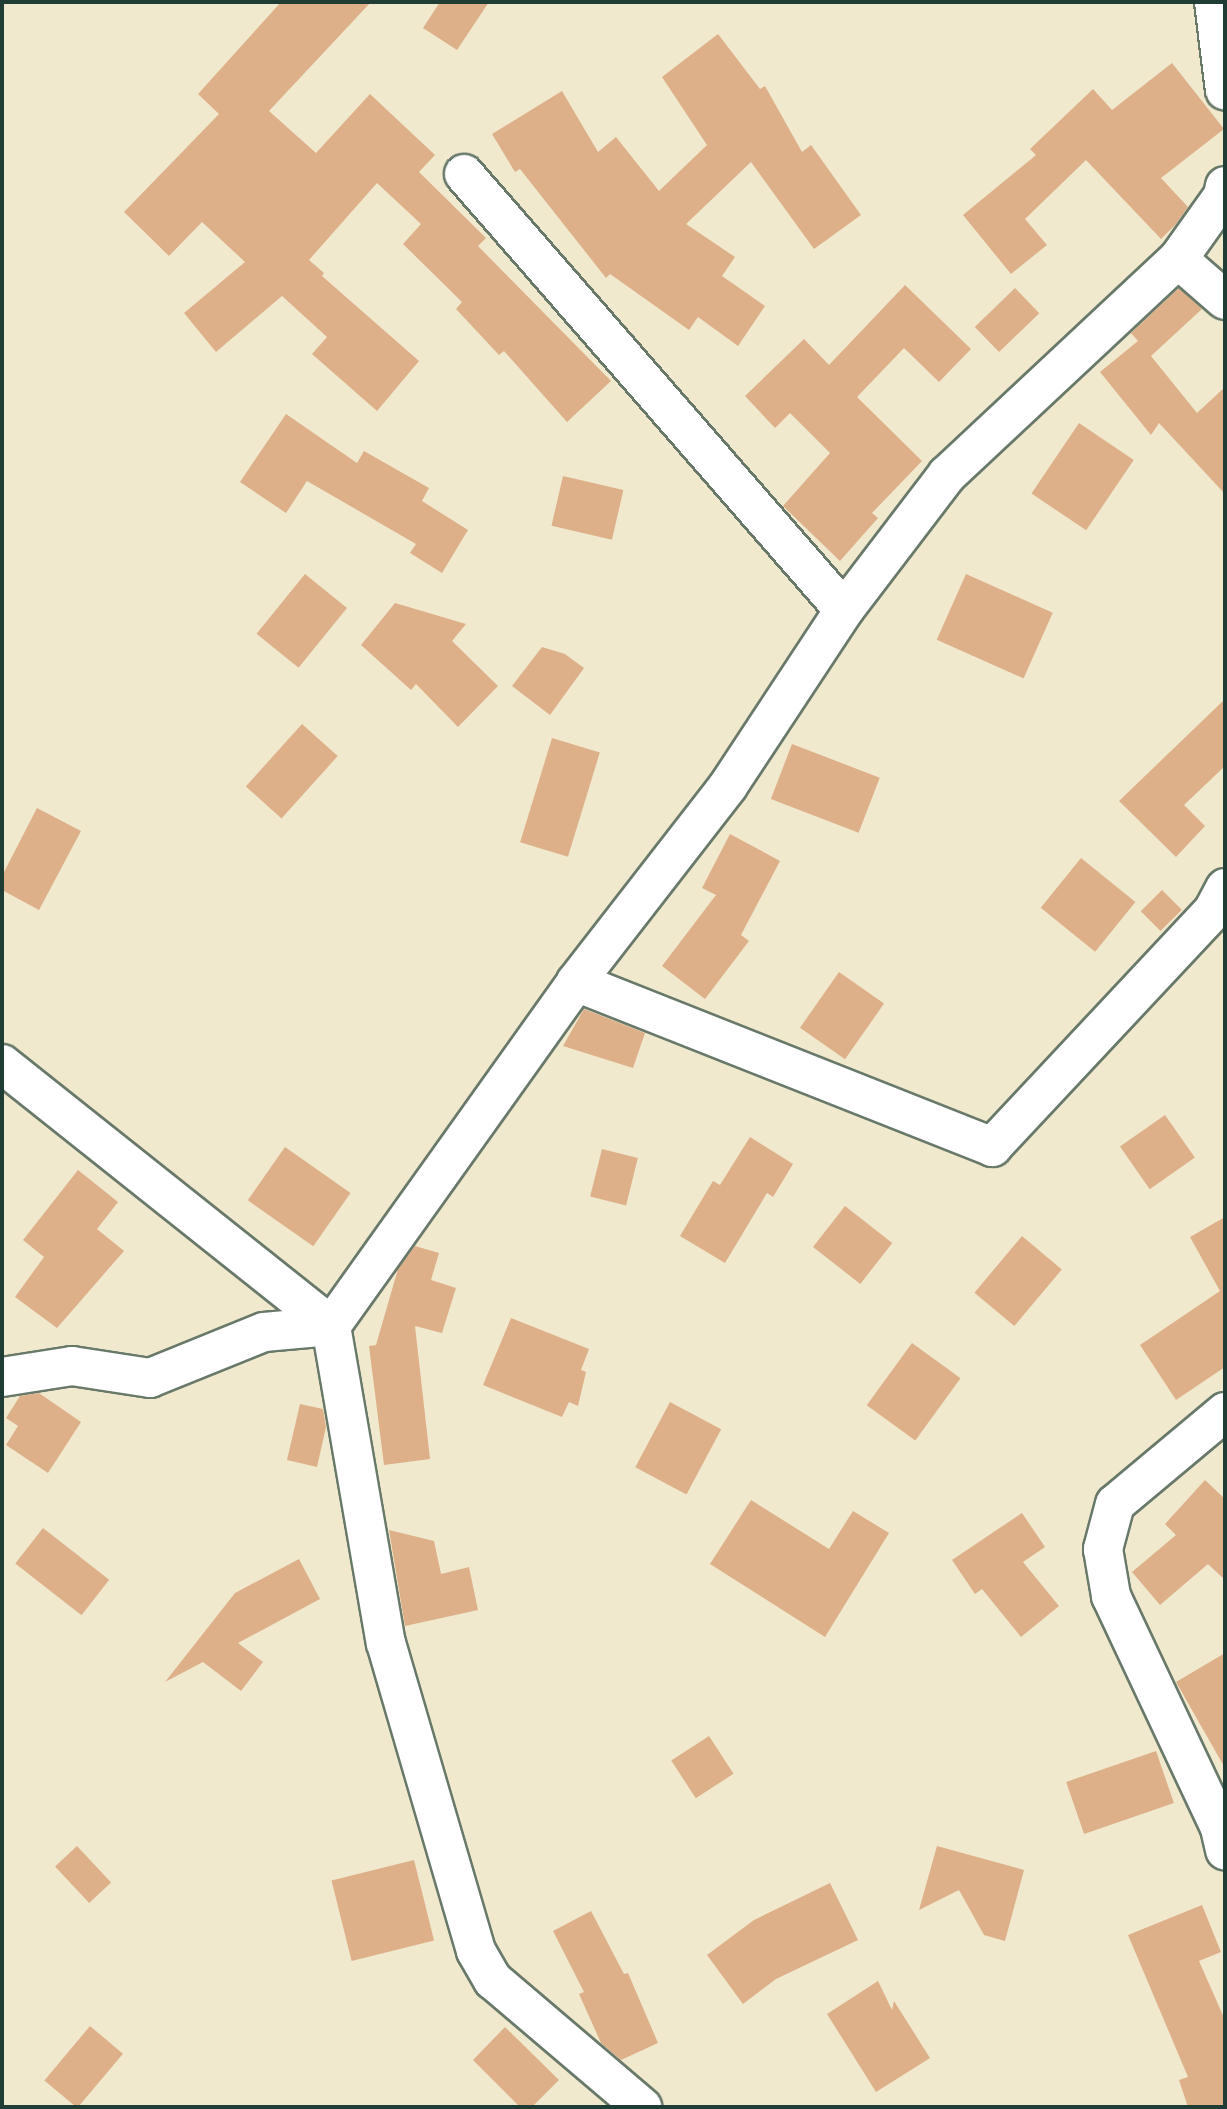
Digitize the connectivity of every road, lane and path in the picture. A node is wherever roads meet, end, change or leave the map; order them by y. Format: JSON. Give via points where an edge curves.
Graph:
{"nodes":[{"id":1,"x":1206,"y":9,"type":"edge"},
{"id":2,"x":1225,"y":90,"type":"edge"},
{"id":3,"x":464,"y":174,"type":"dead end"},
{"id":4,"x":1225,"y":186,"type":"edge"},
{"id":5,"x":1178,"y":259,"type":"junction"},
{"id":6,"x":1225,"y":300,"type":"edge"},
{"id":7,"x":844,"y":610,"type":"junction"},
{"id":8,"x":1225,"y":888,"type":"edge"},
{"id":9,"x":576,"y":982,"type":"junction"},
{"id":10,"x":2,"y":1064,"type":"edge"},
{"id":11,"x":331,"y":1326,"type":"junction"},
{"id":12,"x":2,"y":1377,"type":"edge"},
{"id":13,"x":1225,"y":1412,"type":"edge"},
{"id":14,"x":1225,"y":1850,"type":"edge"},
{"id":15,"x":642,"y":2107,"type":"edge"}],
"edges":[{"from":1,"to":2,"type":"street"},
{"from":3,"to":7,"type":"street"},
{"from":4,"to":5,"type":"street","via":[[1223,196]]},
{"from":5,"to":6,"type":"street"},
{"from":5,"to":7,"type":"street","via":[[947,475]]},
{"from":7,"to":9,"type":"street","via":[[728,786]]},
{"from":8,"to":9,"type":"street","via":[[1213,911],[992,1147]]},
{"from":9,"to":11,"type":"street"},
{"from":10,"to":11,"type":"street"},
{"from":11,"to":12,"type":"street","via":[[264,1332],[150,1378],[72,1366]]},
{"from":11,"to":15,"type":"street","via":[[386,1643],[476,1951],[492,1980]]},
{"from":13,"to":14,"type":"street","via":[[1115,1504],[1103,1549],[1111,1596],[1220,1828]]}]}
